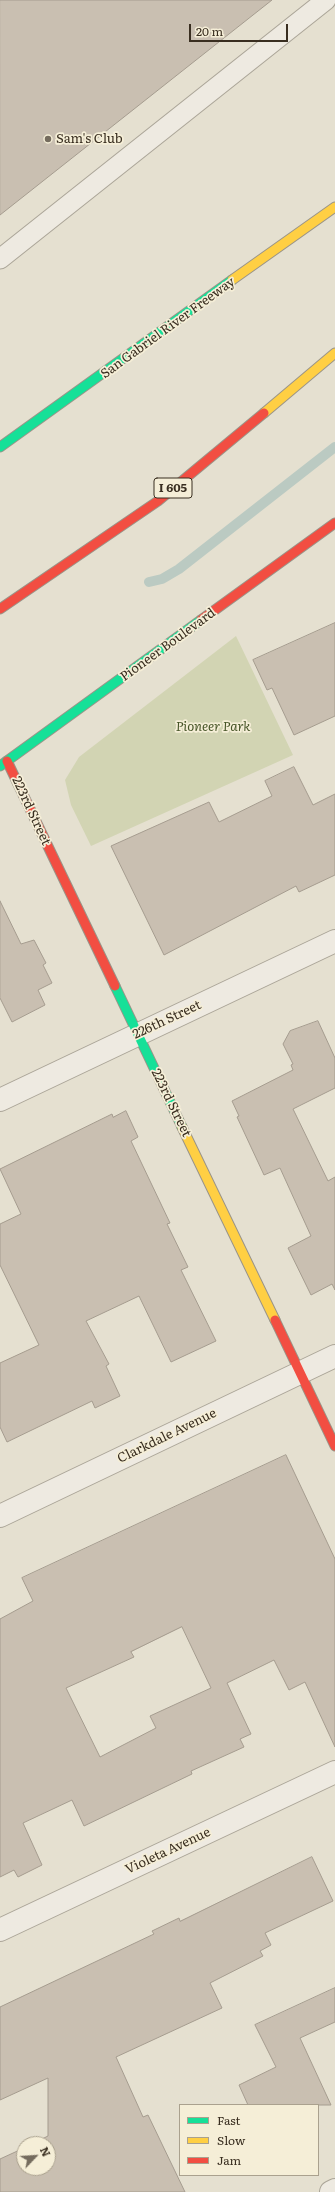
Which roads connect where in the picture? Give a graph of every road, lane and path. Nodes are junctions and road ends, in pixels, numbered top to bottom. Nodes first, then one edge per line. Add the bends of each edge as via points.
1 (326, 0) edge
2 (335, 207) edge
3 (0, 259) edge
4 (335, 352) edge
5 (0, 447) edge
6 (335, 524) edge
7 (0, 609) edge
8 (4, 763) edge
9 (335, 941) edge
10 (138, 1034) junction
11 (0, 1100) edge
12 (335, 1356) edge
13 (300, 1373) junction
14 (335, 1446) edge
15 (0, 1516) edge
16 (335, 1772) edge
17 (0, 1930) edge
18 (335, 2190) edge
19 (331, 2192) edge

1 - 3 lane
2 - 5 main road, San Gabriel River Freeway
4 - 7 main road, I 605 via 158,502
6 - 8 main road, Pioneer Boulevard
8 - 10 main road, 223rd Street
9 - 10 street, 226th Street
10 - 11 street, 226th Street
10 - 13 main road, 223rd Street
12 - 13 street, Clarkdale Avenue
13 - 14 main road, 223rd Street
13 - 15 street, Clarkdale Avenue
16 - 17 street, Violeta Avenue
18 - 19 street

